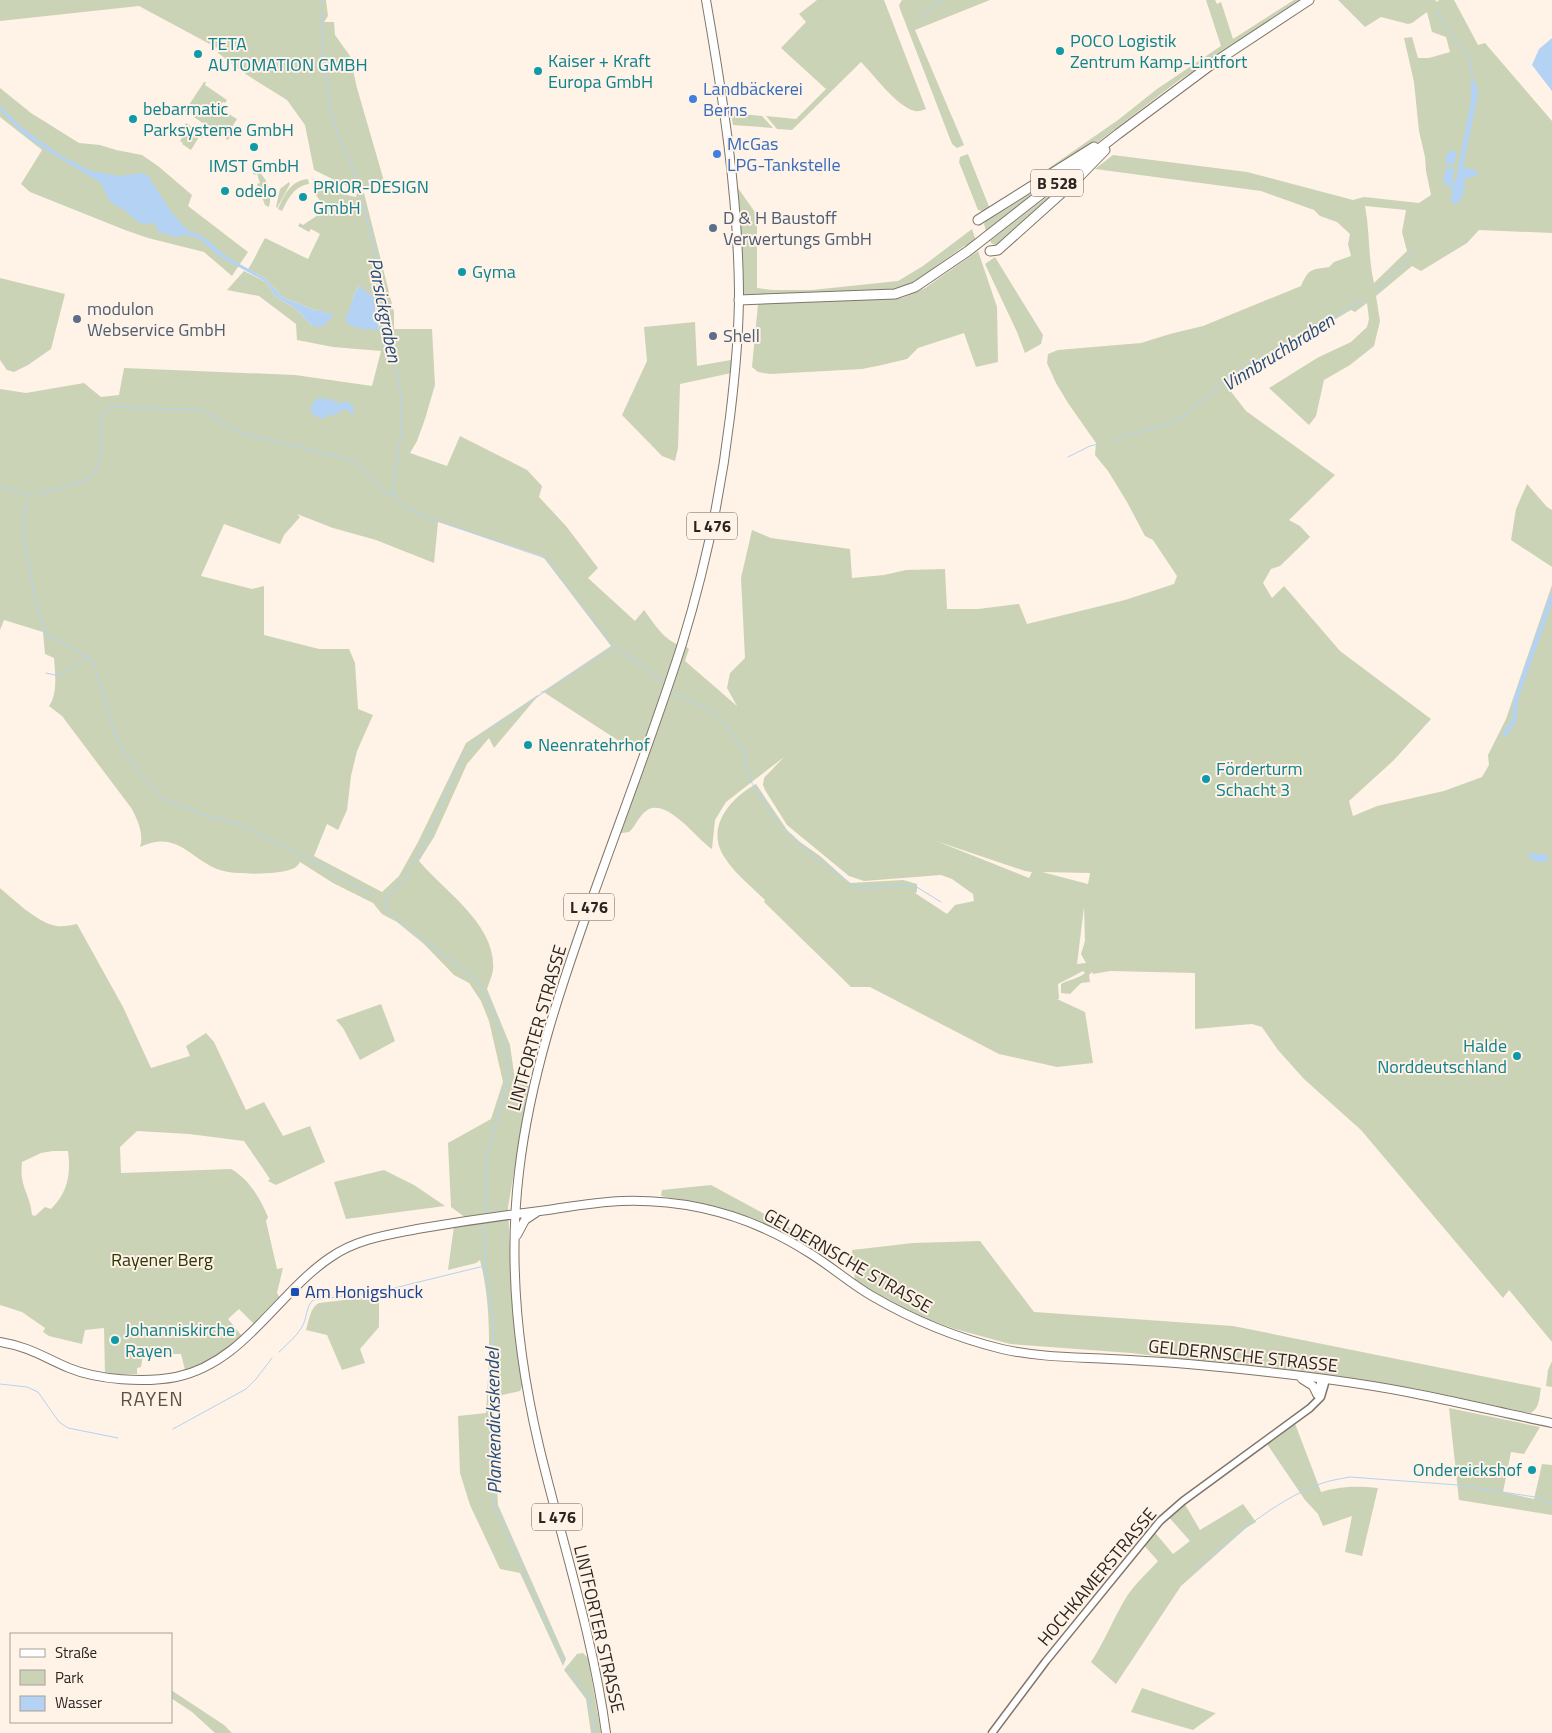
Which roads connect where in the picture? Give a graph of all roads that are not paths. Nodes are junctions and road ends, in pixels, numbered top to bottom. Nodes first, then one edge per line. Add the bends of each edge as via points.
1 (706, 0) edge
2 (1309, 0) edge
3 (1118, 134) junction
4 (978, 220) dead end
5 (990, 251) dead end
6 (739, 300) junction
7 (540, 1211) junction
8 (516, 1213) junction
9 (516, 1237) junction
10 (0, 1342) edge
11 (1296, 1375) junction
12 (1324, 1379) junction
13 (1317, 1394) junction
14 (1314, 1404) junction
15 (1552, 1423) edge
16 (606, 1733) edge
17 (992, 1733) edge

1 - 6 main road, L 476 via 726,117 737,235
2 - 3 highway, B 528 via 1212,64
3 - 4 highway
3 - 5 highway via 1097,159 1020,231 998,250
3 - 6 highway, B 528 via 995,231 905,292
6 - 8 main road, LINTFORTER STRASSE / L 476 via 736,365 722,478 695,600 552,1016 528,1113
7 - 8 main road, GELDERNSCHE STRASSE
7 - 9 main road via 525,1220
7 - 11 main road, GELDERNSCHE STRASSE via 622,1201 697,1206 736,1216 778,1235 870,1295 914,1318 976,1342 1051,1356 1201,1365
8 - 9 main road, LINTFORTER STRASSE / L 476
8 - 10 main road, GELDERNSCHE STRASSE via 386,1235 346,1248 301,1280 239,1344 221,1358 177,1376 119,1378 86,1373 30,1349
9 - 16 main road, LINTFORTER STRASSE / L 476 via 519,1332 527,1388 590,1647
11 - 12 main road, GELDERNSCHE STRASSE
11 - 13 main road via 1309,1382
12 - 13 street
12 - 14 street, HOCHKAMERSTRASSE via 1321,1397
12 - 15 main road, GELDERNSCHE STRASSE via 1419,1394
13 - 14 street
14 - 17 street, HOCHKAMERSTRASSE via 1160,1521

